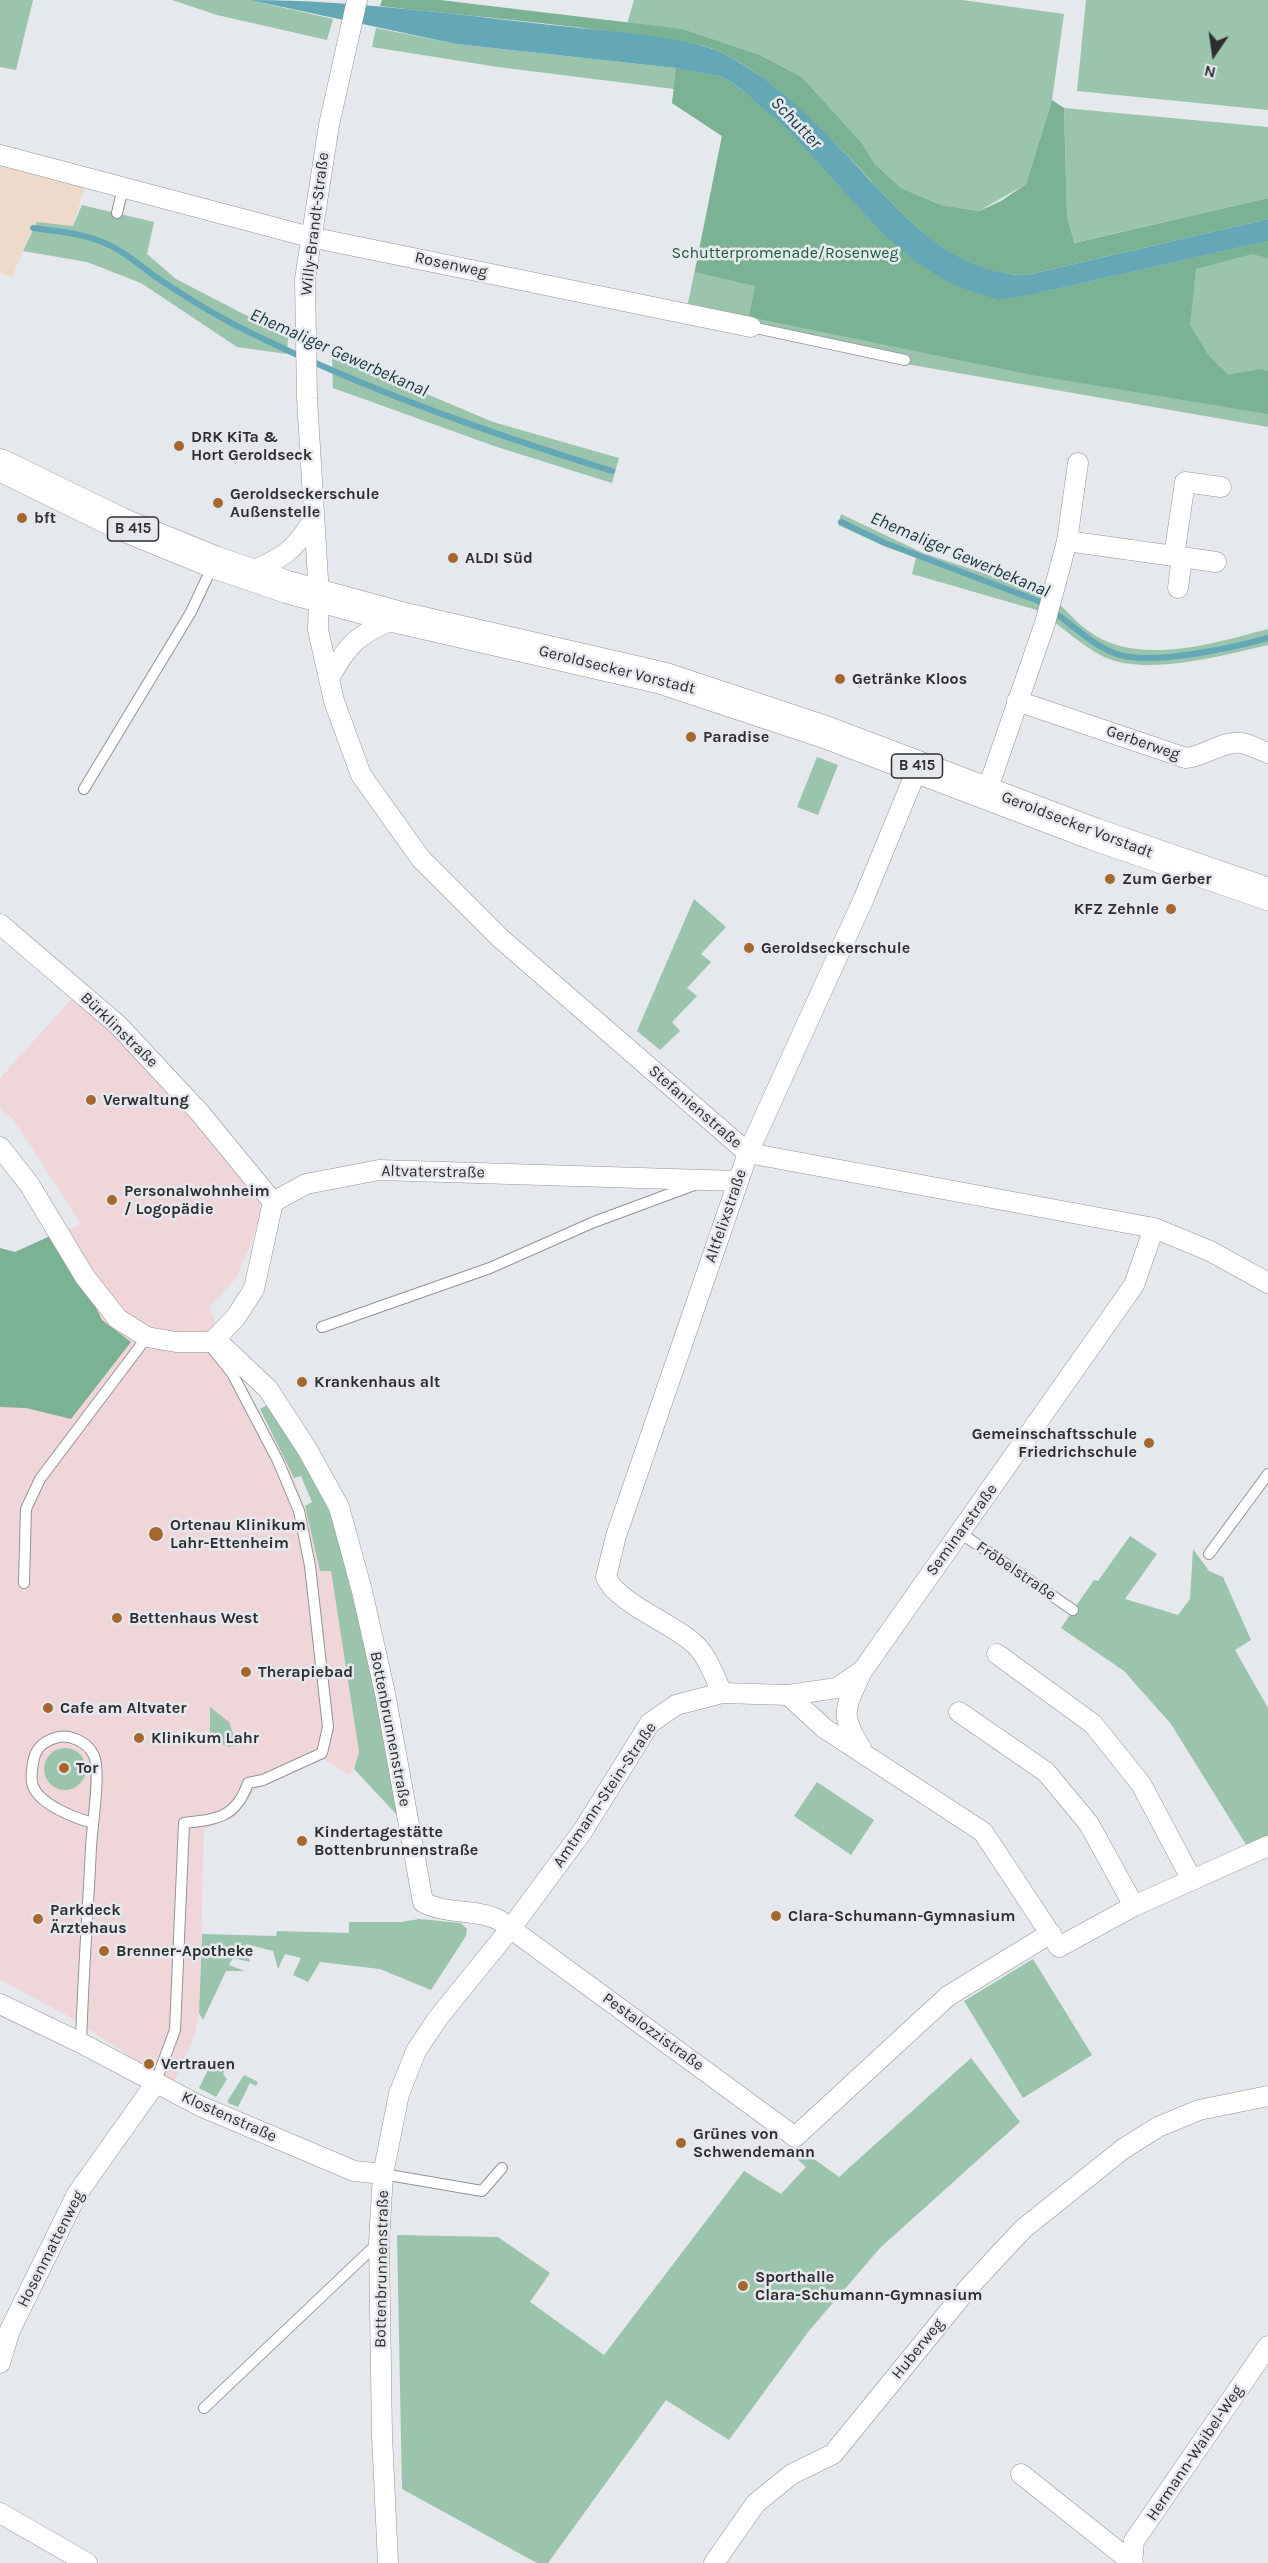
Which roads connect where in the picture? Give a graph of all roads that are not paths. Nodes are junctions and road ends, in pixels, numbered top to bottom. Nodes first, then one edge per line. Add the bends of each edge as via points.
1 (357, 0) edge
2 (0, 155) edge
3 (123, 188) junction
4 (117, 213) dead end
5 (310, 237) junction
6 (751, 327) joint
7 (905, 360) dead end
8 (1078, 463) dead end
9 (0, 465) edge
10 (1221, 488) dead end
11 (313, 520) junction
12 (1067, 541) junction
13 (1178, 557) junction
14 (214, 562) junction
15 (1216, 562) dead end
16 (247, 573) junction
17 (1178, 588) dead end
18 (319, 596) junction
19 (397, 617) junction
20 (329, 679) junction
21 (1017, 701) junction
22 (1268, 753) edge
23 (918, 767) junction
24 (84, 789) dead end
25 (987, 791) junction
26 (1268, 894) edge
27 (0, 924) edge
28 (0, 1147) edge
29 (748, 1153) junction
30 (711, 1179) junction
31 (738, 1181) junction
32 (273, 1202) junction
33 (1154, 1228) junction
34 (1267, 1279) edge
35 (322, 1328) dead end
36 (147, 1337) junction
37 (211, 1340) junction
38 (1268, 1474) edge
39 (959, 1532) junction
40 (1209, 1554) dead end
41 (24, 1583) dead end
42 (1073, 1610) dead end
43 (997, 1654) dead end
44 (863, 1670) junction
45 (722, 1693) junction
46 (788, 1695) junction
47 (959, 1712) dead end
48 (864, 1753) junction
49 (93, 1823) junction
50 (1268, 1846) edge
51 (1192, 1880) junction
52 (1134, 1906) junction
53 (511, 1928) junction
54 (1051, 1933) junction
55 (0, 2004) edge
56 (81, 2043) junction
57 (155, 2084) junction
58 (1268, 2096) edge
59 (502, 2168) dead end
60 (383, 2174) junction
61 (379, 2242) junction
62 (1268, 2346) edge
63 (0, 2363) edge
64 (204, 2408) dead end
65 (1021, 2474) dead end
66 (0, 2513) edge
67 (87, 2563) edge
68 (388, 2563) edge
69 (714, 2563) edge
70 (1132, 2563) edge

1 - 5 street, Willy-Brandt-Straße
2 - 3 street, Rosenweg
3 - 4 lane
3 - 5 street, Rosenweg
5 - 6 street, Rosenweg
5 - 11 street, Willy-Brandt-Straße via 305,339
6 - 7 lane, Rosenweg
8 - 12 street
9 - 14 main road, Geroldsecker Vorstadt / B 415 via 121,524
10 - 13 street via 1185,482
11 - 16 street via 299,544 274,562
11 - 18 street, Willy-Brandt-Straße
12 - 13 street
12 - 21 street via 1046,623
13 - 15 street
13 - 17 street
14 - 16 main road, Geroldsecker Vorstadt / B 415
14 - 24 lane via 191,612
16 - 18 main road, Geroldsecker Vorstadt / B 415
18 - 19 main road, Geroldsecker Vorstadt / B 415
18 - 20 street, Stefanienstraße via 318,630
19 - 20 street via 359,636 341,656
19 - 23 main road, Geroldsecker Vorstadt / B 415 via 662,678
20 - 29 street, Stefanienstraße via 361,775 421,859 500,938
21 - 22 street, Gerberweg via 1186,758 1201,757 1228,742
21 - 25 street
23 - 25 main road, Geroldsecker Vorstadt / B 415
23 - 29 street, Altfelixstraße via 864,898
25 - 26 main road, Geroldsecker Vorstadt / B 415 via 1094,834
27 - 32 street, Bürklinstraße via 118,1025 200,1113
28 - 36 street via 29,1184 85,1277 118,1319
29 - 31 street, Altfelixstraße
29 - 33 street, Stefanienstraße
30 - 31 street, Altvaterstraße
30 - 32 street, Altvaterstraße via 379,1170 306,1184
30 - 35 lane via 594,1222 490,1268
31 - 45 street, Altfelixstraße via 616,1536 606,1577 615,1590 693,1642 707,1660
32 - 37 street via 254,1289 237,1317
33 - 34 street, Stefanienstraße
33 - 39 street, Seminarstraße via 1134,1285
36 - 37 street via 176,1342
36 - 41 lane via 40,1479 26,1509
37 - 53 street, Bottenbrunnenstraße via 268,1389 307,1449 342,1517 385,1693 420,1895 430,1906 480,1912
37 - 57 lane via 278,1461 299,1511 310,1566 328,1727 322,1753 248,1783 244,1796 225,1816 184,1823 175,2030
38 - 40 lane
39 - 42 lane, Fröbelstraße
39 - 44 street, Seminarstraße
43 - 51 street via 1093,1724 1141,1784
44 - 46 street, Seminarstraße via 837,1688
44 - 48 street via 845,1713 849,1729
45 - 46 street, Amtmann-Stein-Straße
45 - 53 street, Amtmann-Stein-Straße via 676,1705 650,1723 582,1832
46 - 48 street via 824,1728
47 - 52 street via 1046,1772 1089,1824
48 - 54 street via 983,1832
49 - 49 lane via 94,1756 74,1738 50,1740 35,1754 33,1788 77,1819
49 - 56 lane
50 - 51 street
51 - 52 street
52 - 54 street via 1059,1947
53 - 54 street, Pestalozzistraße via 795,2137 948,1996
53 - 60 street, Bottenbrunnenstraße via 449,2003 416,2051 399,2094
55 - 56 street, Klostenstraße
56 - 57 street, Klostenstraße
57 - 60 street, Klostenstraße via 354,2171
57 - 63 street, Hosenmattenweg via 76,2194 10,2330
58 - 69 street, Huberweg via 1199,2110 1158,2127 1123,2149 1023,2229 969,2287 833,2454 792,2474 756,2503
59 - 60 lane via 482,2191
60 - 61 street, Bottenbrunnenstraße
61 - 64 lane
61 - 68 street, Bottenbrunnenstraße
62 - 70 street, Hermann-Waibel-Weg via 1134,2541
65 - 70 street
66 - 67 street

